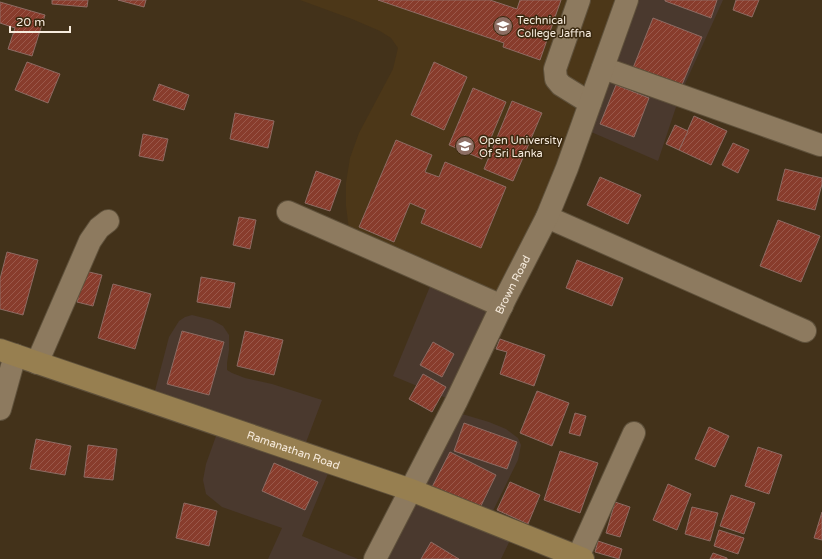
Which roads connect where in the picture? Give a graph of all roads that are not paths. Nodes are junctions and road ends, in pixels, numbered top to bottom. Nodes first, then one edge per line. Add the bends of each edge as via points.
1 (579, 0) edge
2 (627, 0) edge
3 (603, 68) junction
4 (590, 103) junction
5 (820, 145) dead end
6 (288, 212) dead end
7 (547, 217) junction
8 (108, 221) dead end
9 (502, 306) junction
10 (805, 331) dead end
11 (8, 353) edge
12 (37, 363) junction
13 (0, 409) edge
14 (634, 433) dead end
15 (411, 490) junction
16 (580, 558) edge
17 (375, 559) edge

1 - 4 street via 554,69 556,79 561,85
2 - 3 street, Brown Road
3 - 4 street, Brown Road
3 - 5 street
4 - 7 street, Brown Road
6 - 9 street
7 - 9 street, Brown Road
7 - 10 street
8 - 12 street via 99,228 90,241
9 - 15 street, Brown Road
11 - 12 main road, Ramanathan Road
11 - 13 street
12 - 15 main road, Ramanathan Road
14 - 16 street
15 - 16 main road, Ramanathan Road
15 - 17 street, Brown Road

